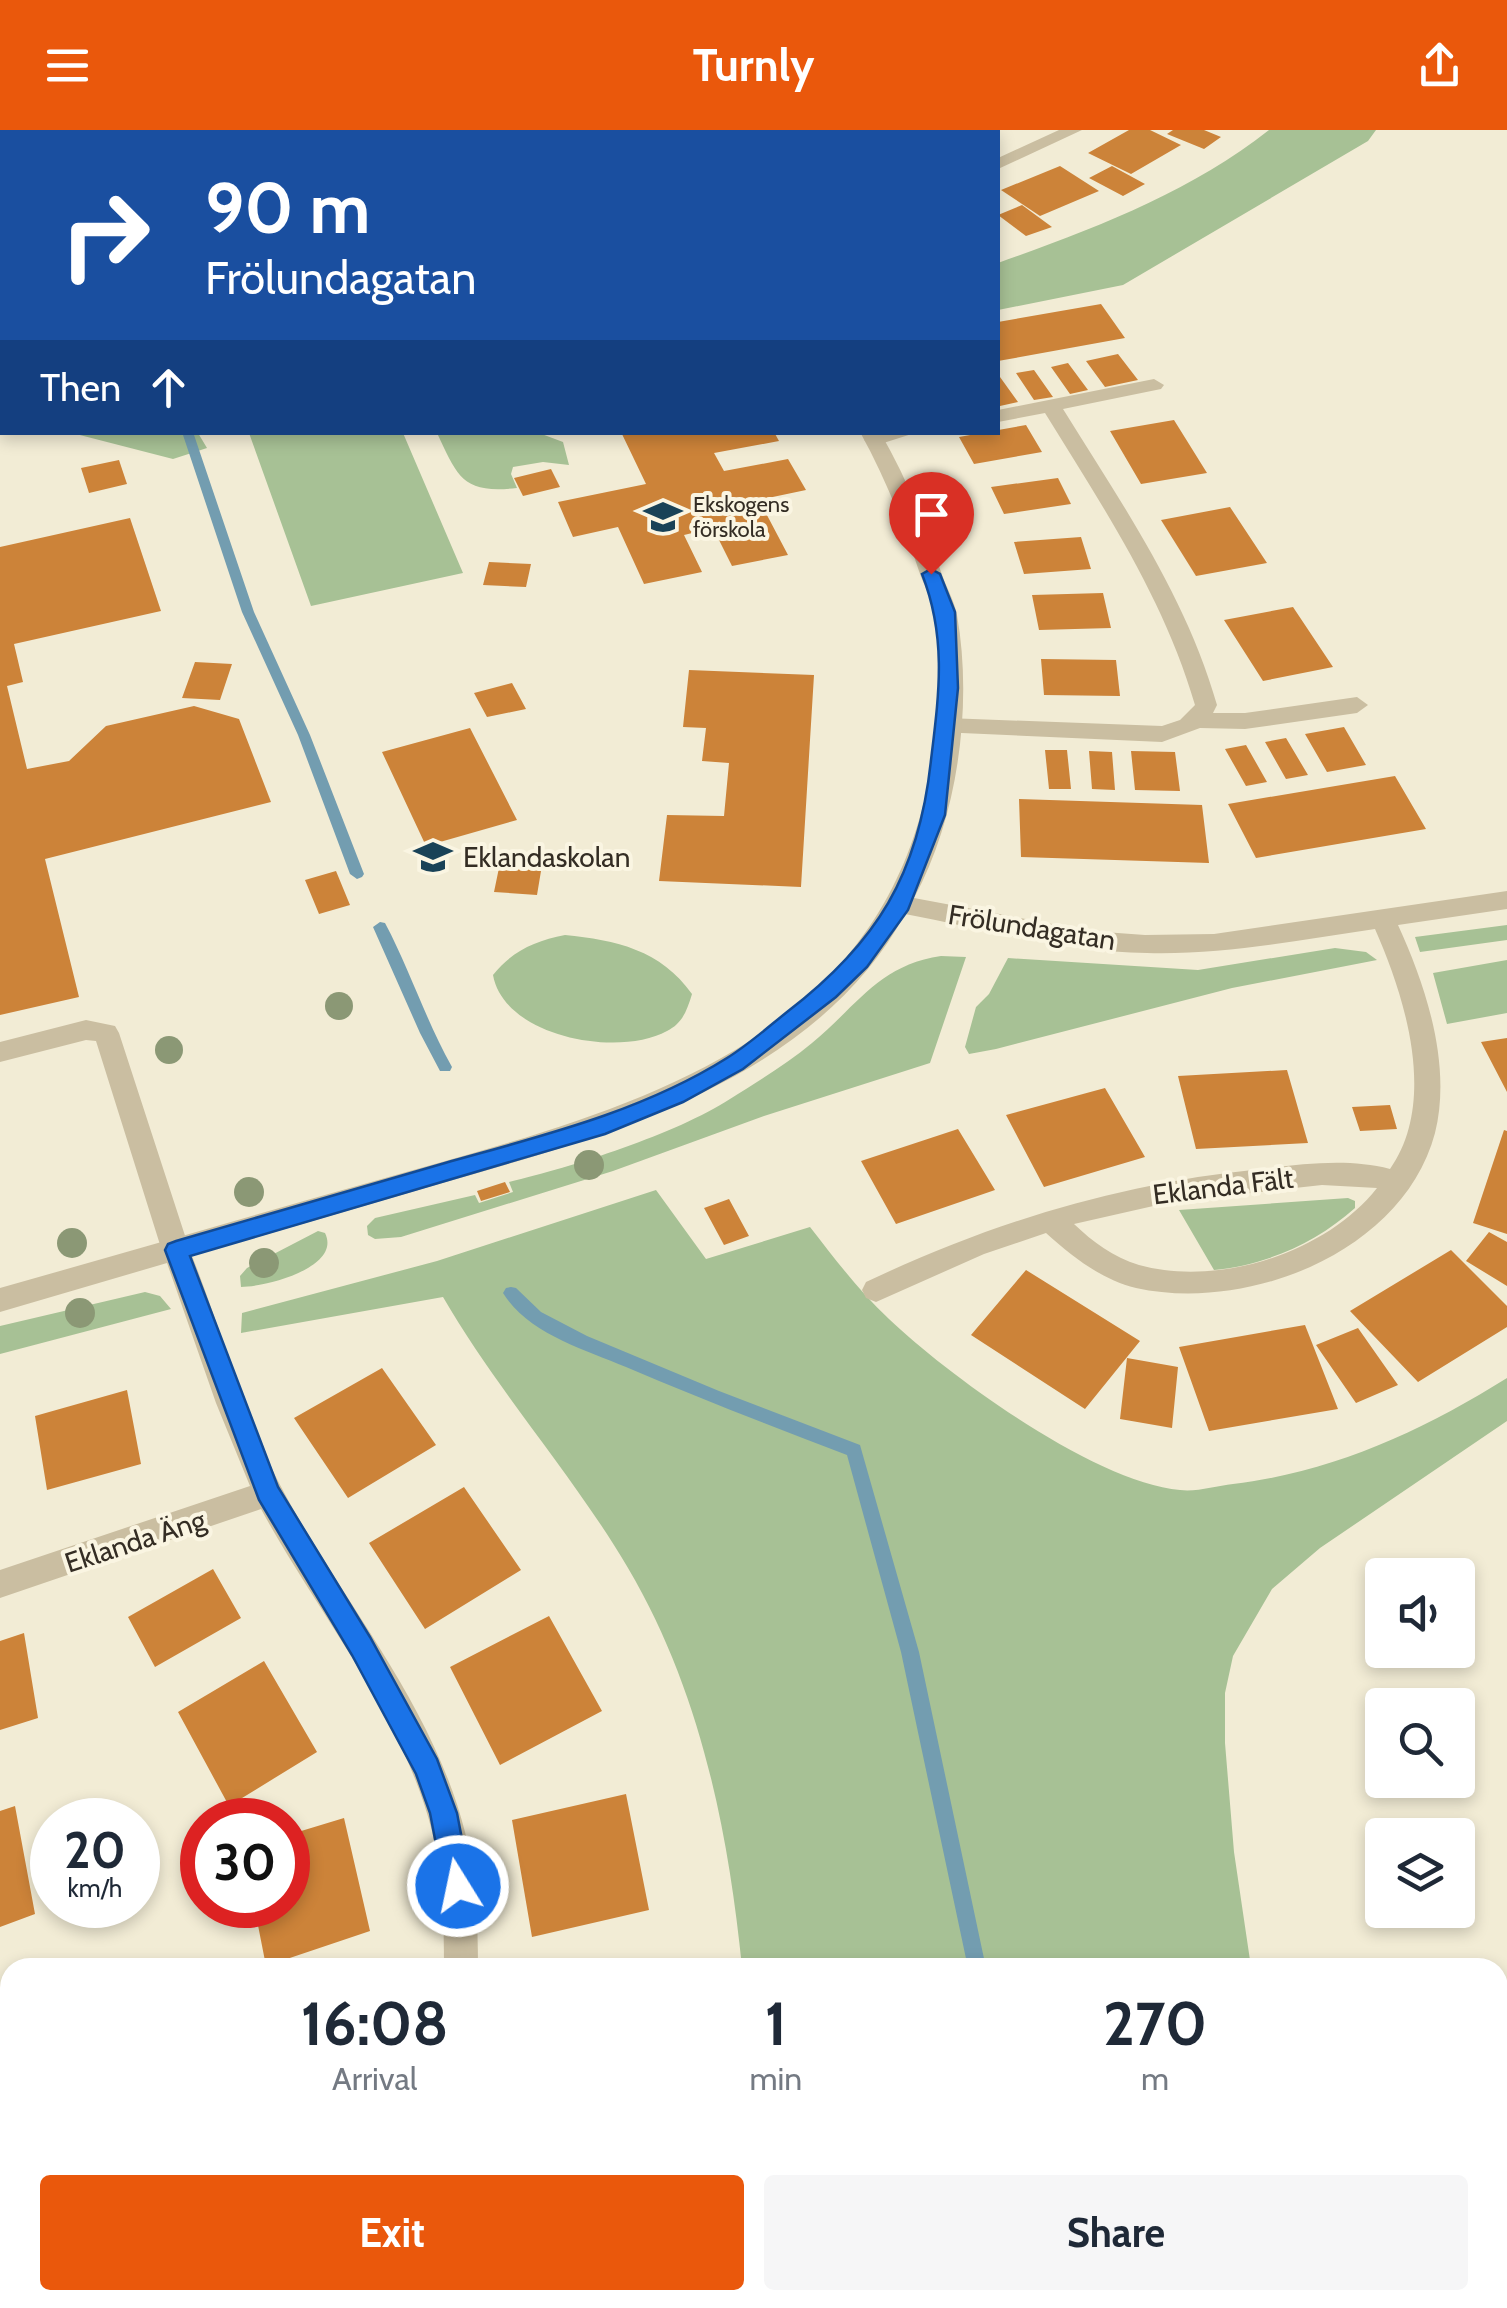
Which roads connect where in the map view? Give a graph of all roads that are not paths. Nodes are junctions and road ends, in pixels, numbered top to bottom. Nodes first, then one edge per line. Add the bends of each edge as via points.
1 (1072, 130) edge
2 (1000, 163) edge
3 (1154, 385) dead end
4 (1051, 406) junction
5 (1000, 416) edge
6 (872, 436) edge
7 (1357, 705) dead end
8 (1197, 720) junction
9 (947, 726) junction
10 (1507, 900) edge
11 (900, 904) junction
12 (1382, 917) junction
13 (0, 1052) edge
14 (1398, 1182) junction
15 (1050, 1220) junction
16 (176, 1250) junction
17 (876, 1290) dead end
18 (0, 1300) edge
19 (268, 1492) junction
20 (0, 1584) edge
21 (460, 1958) edge

1 - 2 street
3 - 4 street
4 - 5 street
4 - 8 street via 1198,670 1206,705
6 - 9 street via 907,501 946,612
7 - 8 street via 1245,722
8 - 9 street via 1162,734
9 - 11 street via 935,815
10 - 12 street, Frölundagatan
11 - 12 street, Frölundagatan via 1090,940 1146,944 1214,943
11 - 16 street via 860,962 788,1026 676,1096 598,1128
12 - 14 street via 1404,962 1422,1027 1419,1133
13 - 16 street via 86,1030 106,1033
14 - 15 street, Eklanda Fält via 1344,1175 1204,1184
14 - 15 street via 1346,1237 1276,1270 1230,1278 1158,1280 1115,1271 1068,1244
15 - 17 street, Eklanda Fält via 984,1240
16 - 18 street
16 - 19 street
19 - 20 street, Eklanda Äng
19 - 21 street via 428,1768 455,1862

